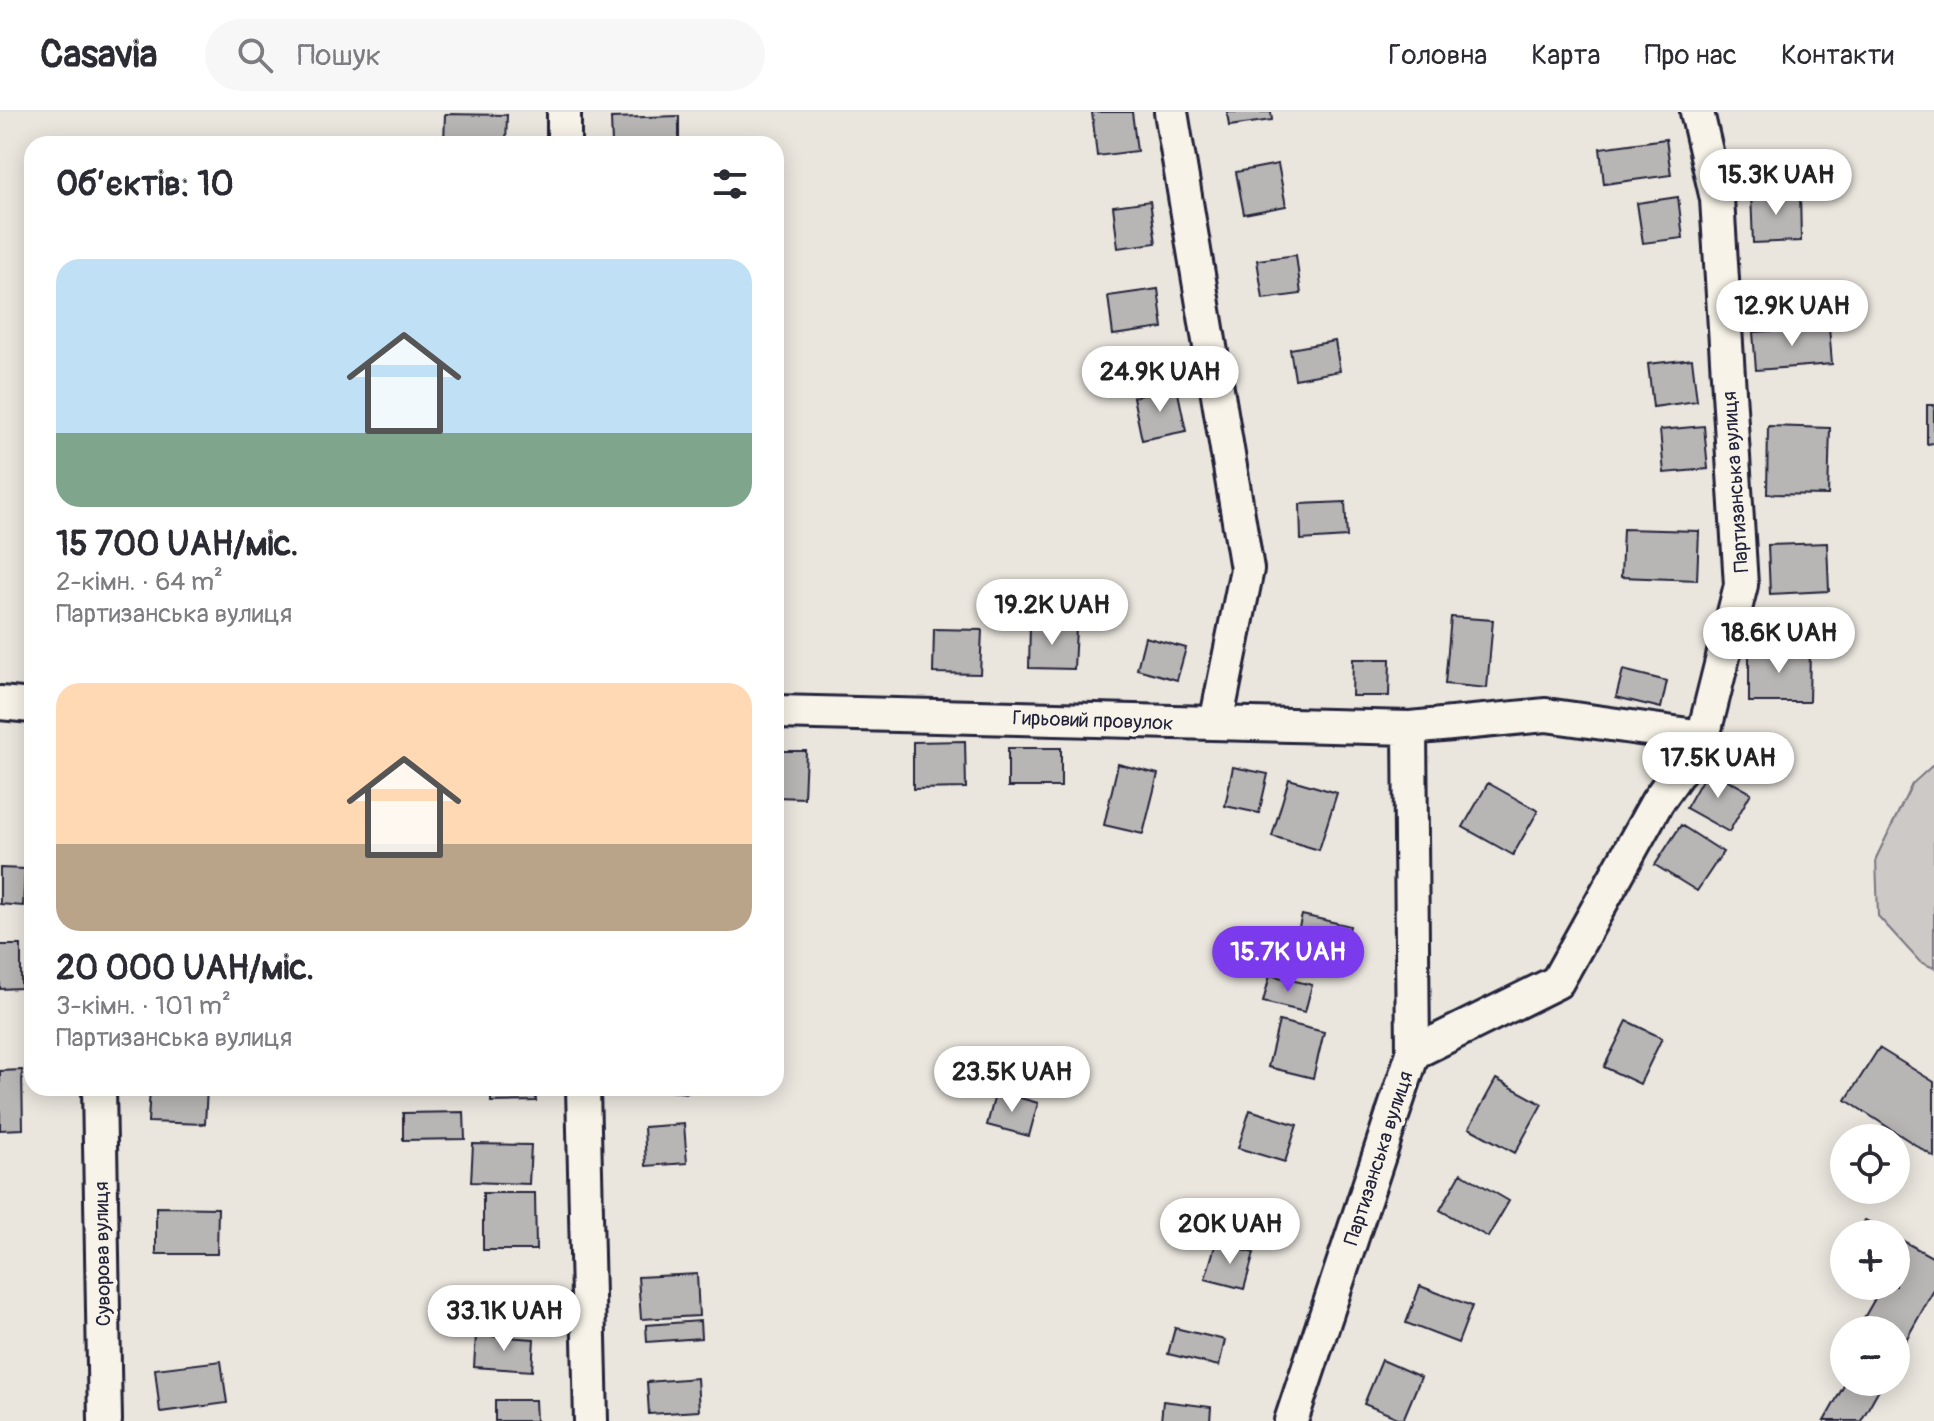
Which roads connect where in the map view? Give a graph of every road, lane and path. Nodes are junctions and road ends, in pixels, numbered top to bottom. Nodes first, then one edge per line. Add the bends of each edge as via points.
1 (564, 112) edge
2 (1171, 112) edge
3 (1697, 112) edge
4 (564, 136) edge
5 (0, 703) edge
6 (24, 705) edge
7 (784, 712) edge
8 (1216, 723) junction
9 (1410, 728) junction
10 (1703, 737) junction
11 (1413, 1053) junction
12 (99, 1096) edge
13 (583, 1096) edge
14 (105, 1421) edge
15 (591, 1421) edge
16 (1291, 1421) edge

1 - 4 street
2 - 8 street via 1247,569
3 - 10 street, Партизанська вулиця via 1717,199 1741,585
5 - 6 street
7 - 8 street, Гирьовий провулок
8 - 9 street, Гирьовий провулок
9 - 10 street, Гирьовий провулок via 1546,715
9 - 11 street
10 - 11 street, Партизанська вулиця via 1657,802 1557,982
11 - 16 street, Партизанська вулиця
12 - 14 street, Суворова вулиця
13 - 15 street

